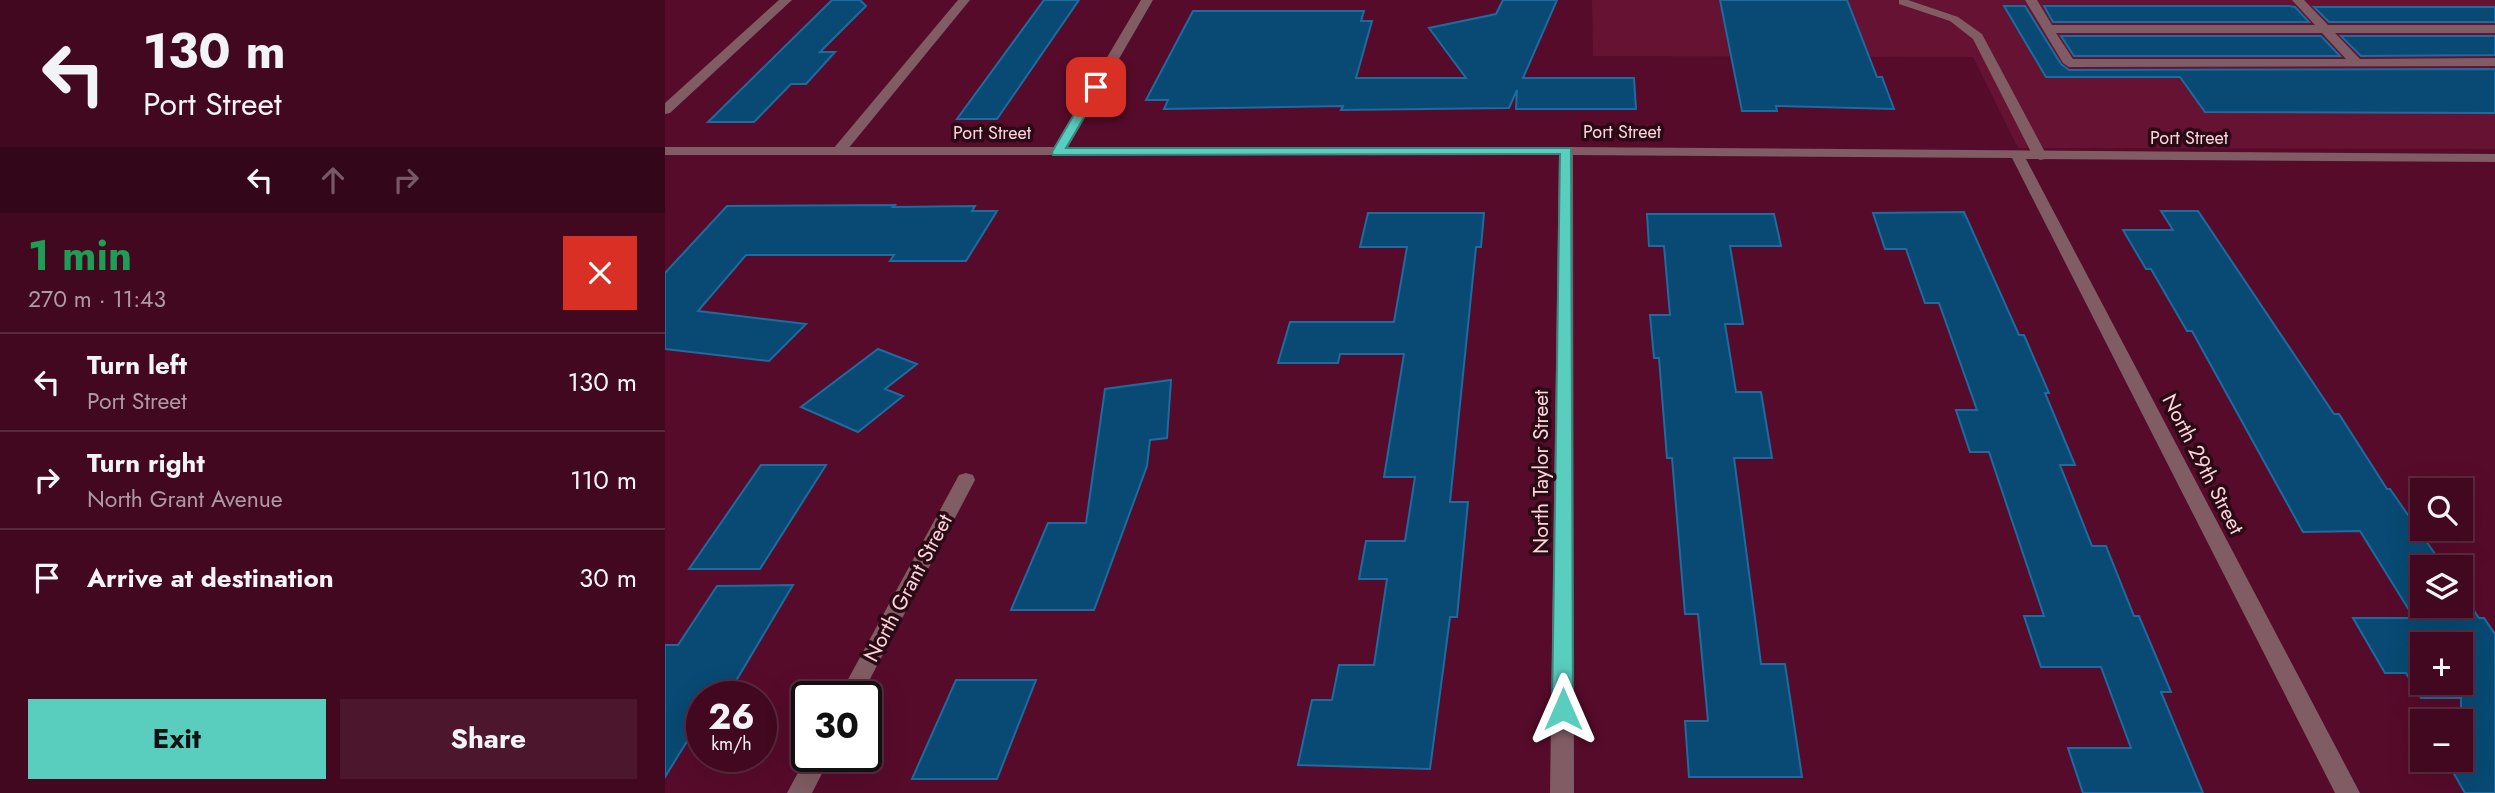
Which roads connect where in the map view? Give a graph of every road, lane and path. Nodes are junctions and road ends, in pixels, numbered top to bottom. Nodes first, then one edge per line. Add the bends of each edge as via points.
1 (786, 0) edge
2 (964, 0) edge
3 (1147, 0) edge
4 (2031, 0) edge
5 (2298, 0) edge
6 (1903, 2) dead end
7 (2049, 29) junction
8 (2325, 29) junction
9 (2495, 29) edge
10 (2356, 62) junction
11 (2495, 62) edge
12 (665, 110) edge
13 (665, 151) edge
14 (1566, 151) junction
15 (838, 152) junction
16 (1058, 152) junction
17 (2017, 155) junction
18 (2040, 156) junction
19 (2495, 159) edge
20 (966, 480) dead end
21 (859, 681) edge
22 (810, 772) edge
23 (799, 793) edge
24 (1562, 793) edge
25 (2348, 793) edge

1 - 12 street
2 - 15 street
3 - 16 street
4 - 7 street
5 - 8 street
6 - 18 street via 1954,19 1978,37
7 - 8 street
7 - 10 street via 2069,63
8 - 9 street
8 - 10 street
10 - 11 street
13 - 15 street, Port Street
14 - 16 street, Port Street
14 - 17 street, Port Street
14 - 24 street, North Taylor Street
15 - 16 street, Port Street
17 - 18 street, Port Street
17 - 25 street, North 29th Street
18 - 19 street, Port Street
20 - 21 street, North Grant Street
22 - 23 street

